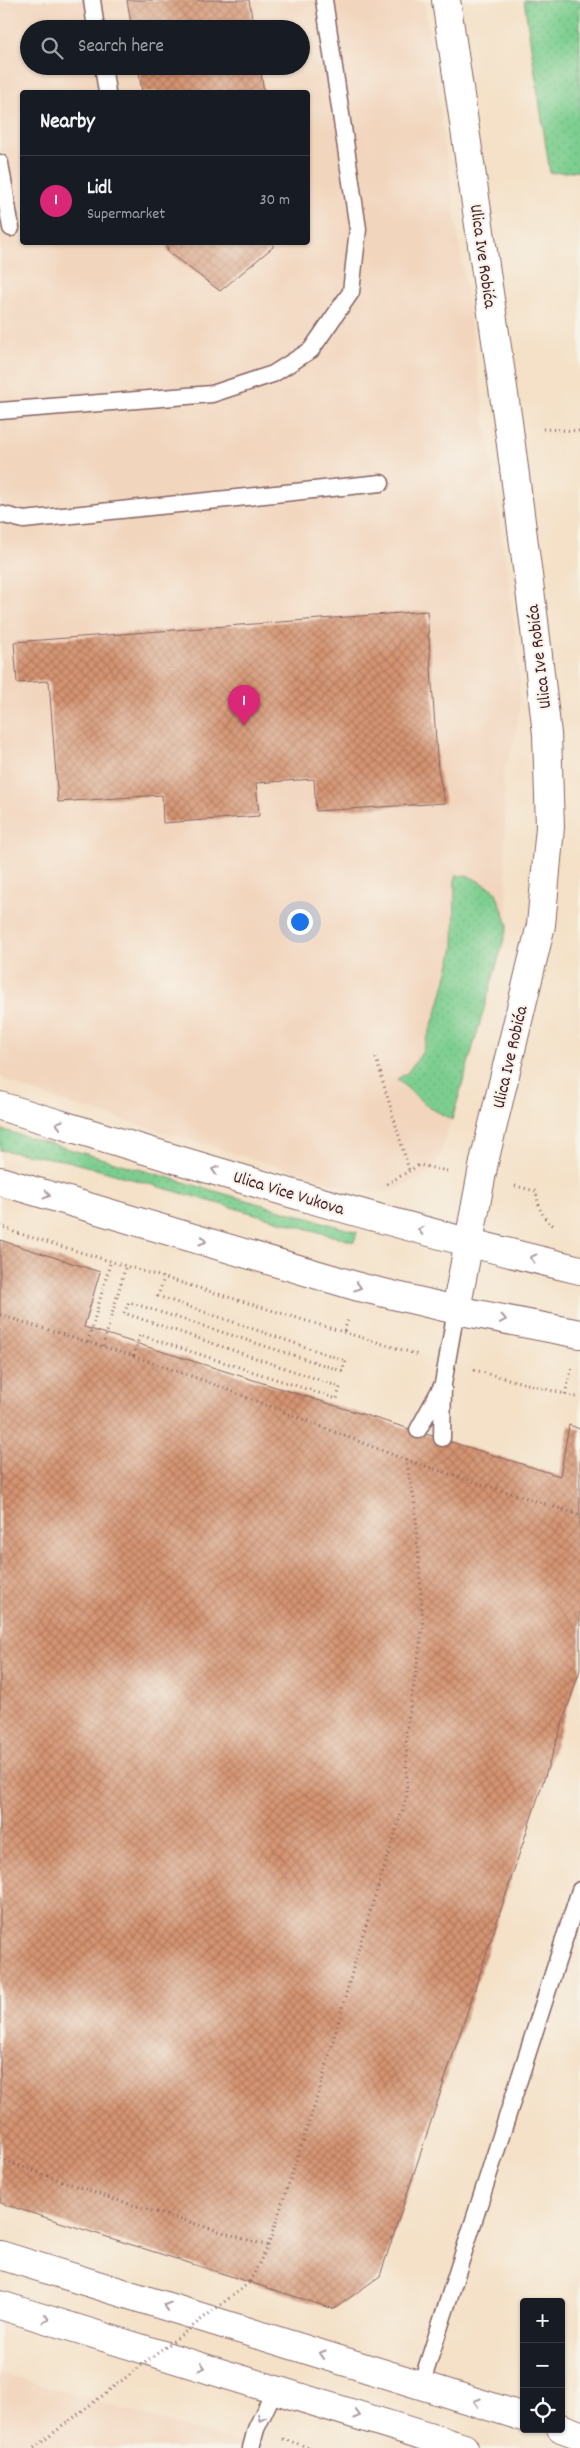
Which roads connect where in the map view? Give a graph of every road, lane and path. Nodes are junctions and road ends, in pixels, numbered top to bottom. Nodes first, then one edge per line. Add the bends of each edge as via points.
1 (92, 0) edge
2 (324, 0) edge
3 (446, 0) edge
4 (95, 20) edge
5 (104, 75) edge
6 (107, 90) edge
7 (0, 163) edge
8 (11, 228) edge
9 (0, 411) edge
10 (541, 429) dead end
11 (580, 430) edge
12 (381, 483) dead end
13 (0, 514) edge
14 (376, 1058) dead end
15 (0, 1106) edge
16 (409, 1170) dead end
17 (0, 1181) edge
18 (521, 1188) dead end
19 (0, 1225) edge
20 (560, 1229) dead end
21 (468, 1243) junction
22 (110, 1260) junction
23 (126, 1265) junction
24 (580, 1270) edge
25 (164, 1278) junction
26 (456, 1310) junction
27 (0, 1315) edge
28 (88, 1342) junction
29 (103, 1346) junction
30 (577, 1346) edge
31 (415, 1354) dead end
32 (133, 1356) junction
33 (492, 1375) dead end
34 (443, 1384) junction
35 (565, 1394) junction
36 (580, 1398) edge
37 (418, 1430) dead end
38 (442, 1438) dead end
39 (406, 1460) junction
40 (580, 1515) edge
41 (580, 1890) edge
42 (0, 2159) edge
43 (268, 2246) junction
44 (0, 2255) edge
45 (0, 2305) edge
46 (421, 2385) junction
47 (275, 2389) junction
48 (520, 2416) edge
49 (565, 2429) edge
50 (580, 2435) edge
51 (450, 2446) edge
52 (34, 2448) edge
53 (251, 2448) edge

1 - 4 lane
2 - 9 lane via 358,229 351,292 311,350 273,374 212,394
3 - 21 street, Ulica Ive Robića via 534,622 547,734 550,827 541,925 484,1162
5 - 6 lane
7 - 8 lane
10 - 11 path
12 - 13 lane via 24,520
14 - 16 path
21 -> 15 street, Ulica Vice Vukova
17 -> 26 street via 359,1288
18 - 20 path via 536,1191 543,1218
19 - 22 path
24 -> 21 street, Ulica Vice Vukova
21 - 26 street, Ulica Ive Robića
22 - 23 path
22 - 28 path
23 - 25 path
23 - 29 path
25 - 31 path
25 - 32 path via 158,1296 346,1361 342,1371 128,1302 124,1313 340,1387 337,1399 140,1335
26 -> 30 street
26 - 34 lane
27 - 28 path
28 - 29 path
29 - 32 path
30 - 35 path
32 - 39 path
33 - 35 path
34 - 37 lane
34 - 38 lane
35 - 36 path
39 - 40 path
39 - 43 path via 415,1504 423,1626 406,1734 407,1796 359,1947 320,2089
41 - 46 lane
42 - 43 path via 110,2198
43 - 52 path, bridge via 249,2283
46 -> 44 street
45 -> 47 street
48 -> 46 street
47 -> 51 street
47 -> 53 lane via 256,2429
49 - 50 street

